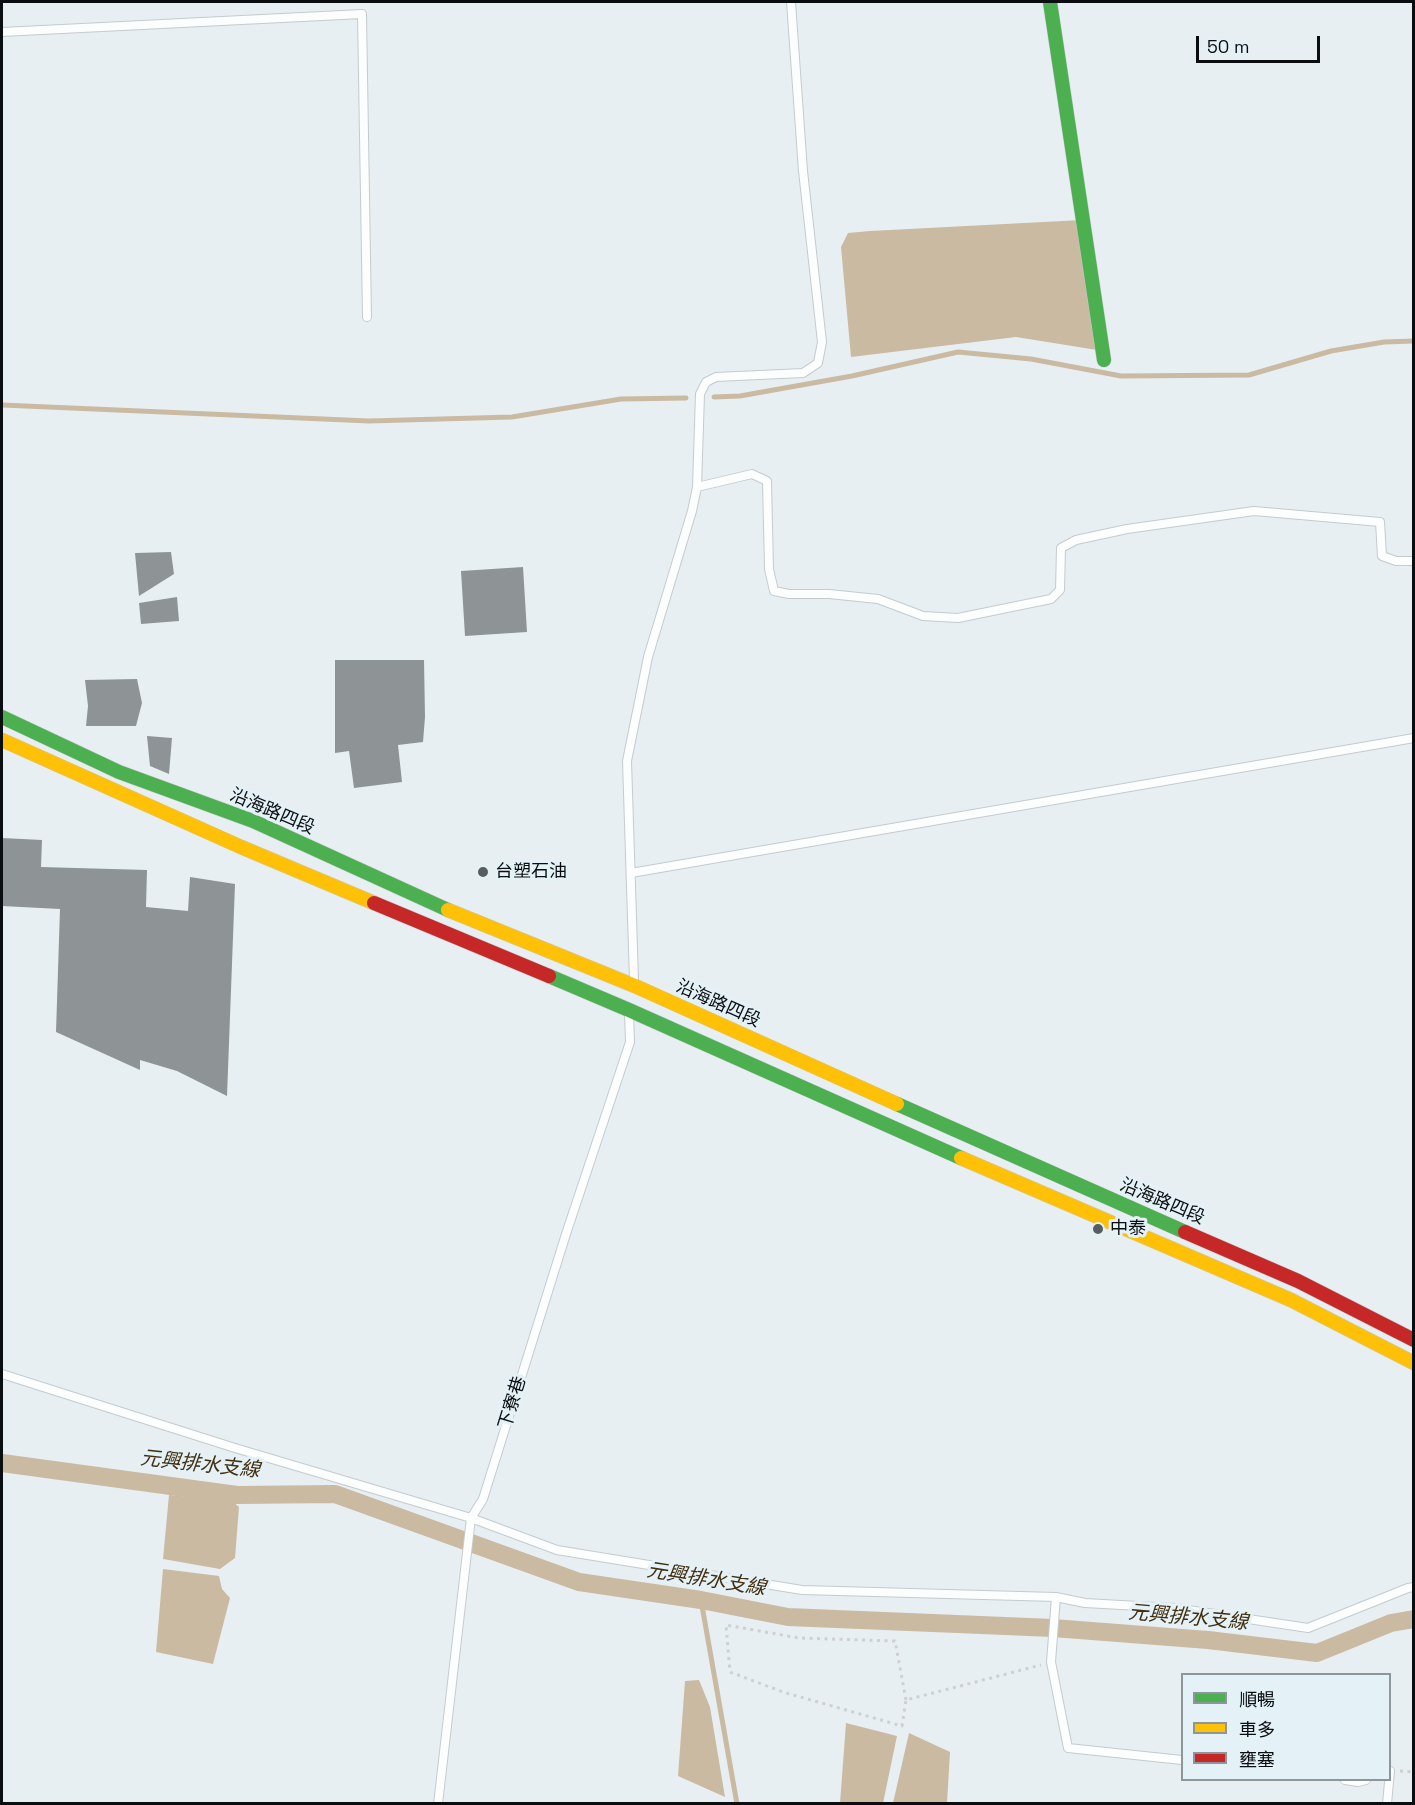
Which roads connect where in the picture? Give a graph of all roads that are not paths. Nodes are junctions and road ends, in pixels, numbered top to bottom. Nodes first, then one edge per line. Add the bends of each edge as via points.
1 (791, 2) edge
2 (1050, 2) edge
3 (2, 32) edge
4 (367, 317) dead end
5 (1104, 360) dead end
6 (697, 487) junction
7 (1413, 561) edge
8 (2, 717) edge
9 (1413, 738) edge
10 (2, 740) edge
11 (631, 873) junction
12 (632, 998) junction
13 (1109, 1199) junction
14 (1104, 1218) junction
15 (1413, 1340) edge
16 (1413, 1363) edge
17 (2, 1374) edge
18 (471, 1518) junction
19 (1413, 1587) edge
20 (1056, 1597) junction
21 (1181, 1760) edge
22 (1388, 1781) edge
23 (438, 1803) edge
24 (1387, 1803) edge

1 - 6 lane, 下寮巷 via 803,171 822,342 818,363 803,373 716,377 706,382 700,394
2 - 5 main road
3 - 4 lane via 362,14
6 - 7 lane via 752,474 766,481 769,570 774,591 878,599 923,616 958,618 1051,599 1060,590 1061,548 1076,540 1254,511 1380,522 1382,556
6 - 11 lane, 下寮巷 via 648,657 627,761
8 - 12 main road, 沿海路四段 via 118,772 253,821
9 - 11 lane
10 - 12 main road, 沿海路四段 via 241,847
11 - 12 lane, 下寮巷
12 - 13 main road, 沿海路四段
12 - 14 main road, 沿海路四段 via 930,1145
12 - 18 lane, 下寮巷 via 630,1042 483,1499
13 - 14 main road
13 - 15 main road, 沿海路四段 via 1298,1281
14 - 16 main road, 沿海路四段 via 1291,1300
17 - 18 lane
18 - 20 lane via 557,1550 802,1590
18 - 23 lane, 下寮巷
19 - 20 lane via 1308,1628 1175,1608 1085,1603
20 - 21 lane via 1051,1662 1068,1748
22 - 24 lane

